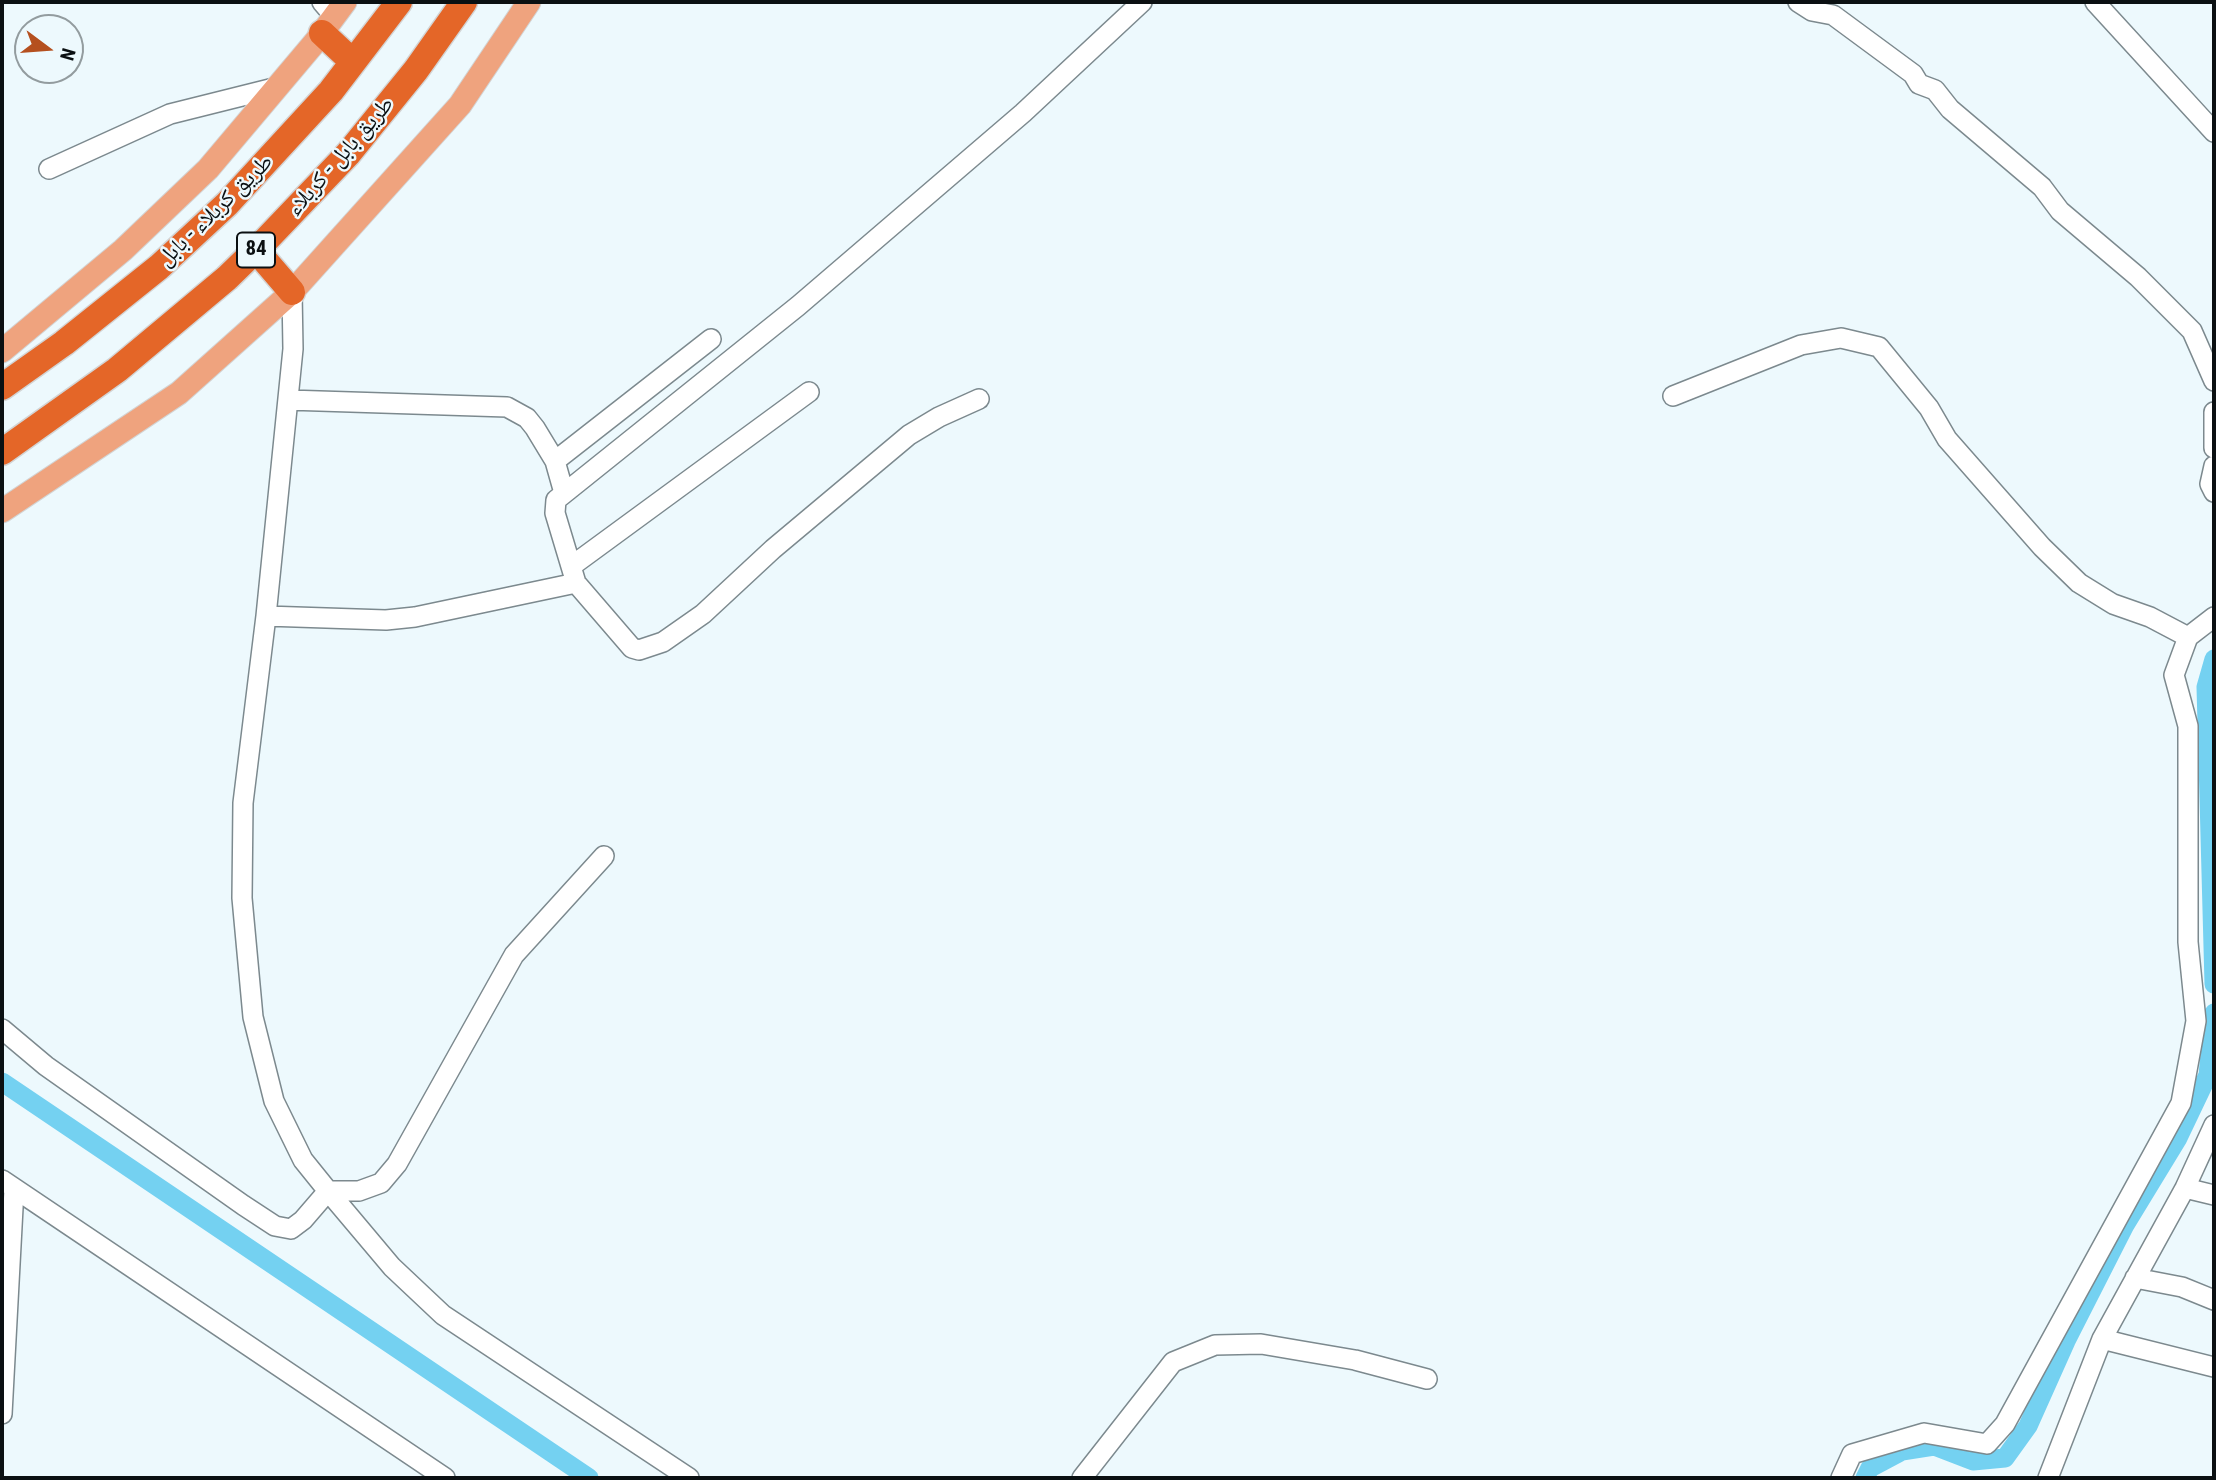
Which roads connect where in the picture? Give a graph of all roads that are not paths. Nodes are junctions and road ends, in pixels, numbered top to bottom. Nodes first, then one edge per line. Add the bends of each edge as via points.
1 (399, 2) edge
2 (464, 2) edge
3 (529, 2) edge
4 (1142, 2) edge
5 (1798, 2) edge
6 (2095, 2) edge
7 (331, 13) edge
8 (353, 62) junction
9 (278, 87) junction
10 (2214, 132) edge
11 (49, 169) dead end
12 (256, 250) junction
13 (292, 292) junction
14 (711, 339) dead end
15 (2, 351) edge
16 (2214, 381) edge
17 (2, 387) edge
18 (810, 392) dead end
19 (1673, 396) dead end
20 (979, 399) dead end
21 (288, 400) junction
22 (2214, 412) edge
23 (2214, 447) edge
24 (2, 452) edge
25 (555, 461) junction
26 (2214, 466) edge
27 (2214, 492) edge
28 (564, 493) junction
29 (2, 511) edge
30 (575, 574) junction
31 (266, 616) junction
32 (2214, 617) edge
33 (2188, 637) junction
34 (604, 856) dead end
35 (2, 1028) edge
36 (2214, 1125) edge
37 (8, 1185) edge
38 (2185, 1188) junction
39 (327, 1191) junction
40 (2214, 1195) edge
41 (2135, 1278) junction
42 (2214, 1300) edge
43 (2102, 1339) junction
44 (2214, 1367) edge
45 (1427, 1379) dead end
46 (2, 1414) edge
47 (2051, 1477) edge
48 (446, 1478) edge
49 (689, 1478) edge
50 (1082, 1478) edge
51 (1841, 1478) edge

1 - 8 highway, طريق كربلاء - بابل / 84
2 - 12 highway, طريق بابل - كربلاء / 84 via 348,154
3 - 13 main road via 460,105
4 - 28 street via 1023,113 808,298
5 - 16 street via 1812,11 1833,15 1913,74 1919,84 1936,90 1956,115 2042,187 2060,211 2138,277 2192,331
6 - 10 street
7 - 8 highway
7 - 9 main road
8 - 17 highway, طريق كربلاء - بابل / 84 via 279,150 159,267
9 - 11 street via 170,114
9 - 15 main road via 165,212
12 - 13 highway
12 - 24 highway, طريق بابل - كربلاء / 84 via 117,370
13 - 21 street
13 - 29 main road via 179,393
14 - 25 street
18 - 30 street
19 - 33 street via 1801,345 1841,338 1879,346 1929,408 1947,439 2079,583 2113,604
20 - 30 street via 909,435 773,549 704,614 663,642 632,648
21 - 25 street via 507,407 527,418
21 - 31 street
22 - 23 street
25 - 28 street
26 - 27 street via 2210,484
28 - 30 street via 556,500 555,513
30 - 31 street via 415,617
31 - 39 street via 243,803 242,898 253,1017 274,1101 303,1160
32 - 33 street
33 - 51 street via 2174,676 2188,726 2188,942 2196,1021 2181,1103 2005,1424 1987,1444 1924,1433 1852,1454
34 - 39 street via 514,955 397,1164 381,1183 359,1191
35 - 39 street via 47,1066 275,1226 291,1229
36 - 38 street
37 - 46 street
37 - 48 street
38 - 40 street
38 - 41 street
39 - 49 street via 392,1267 443,1315
41 - 42 street via 2182,1287
41 - 43 street
43 - 44 street
43 - 47 street
45 - 50 street via 1355,1360 1261,1344 1215,1345 1173,1362

